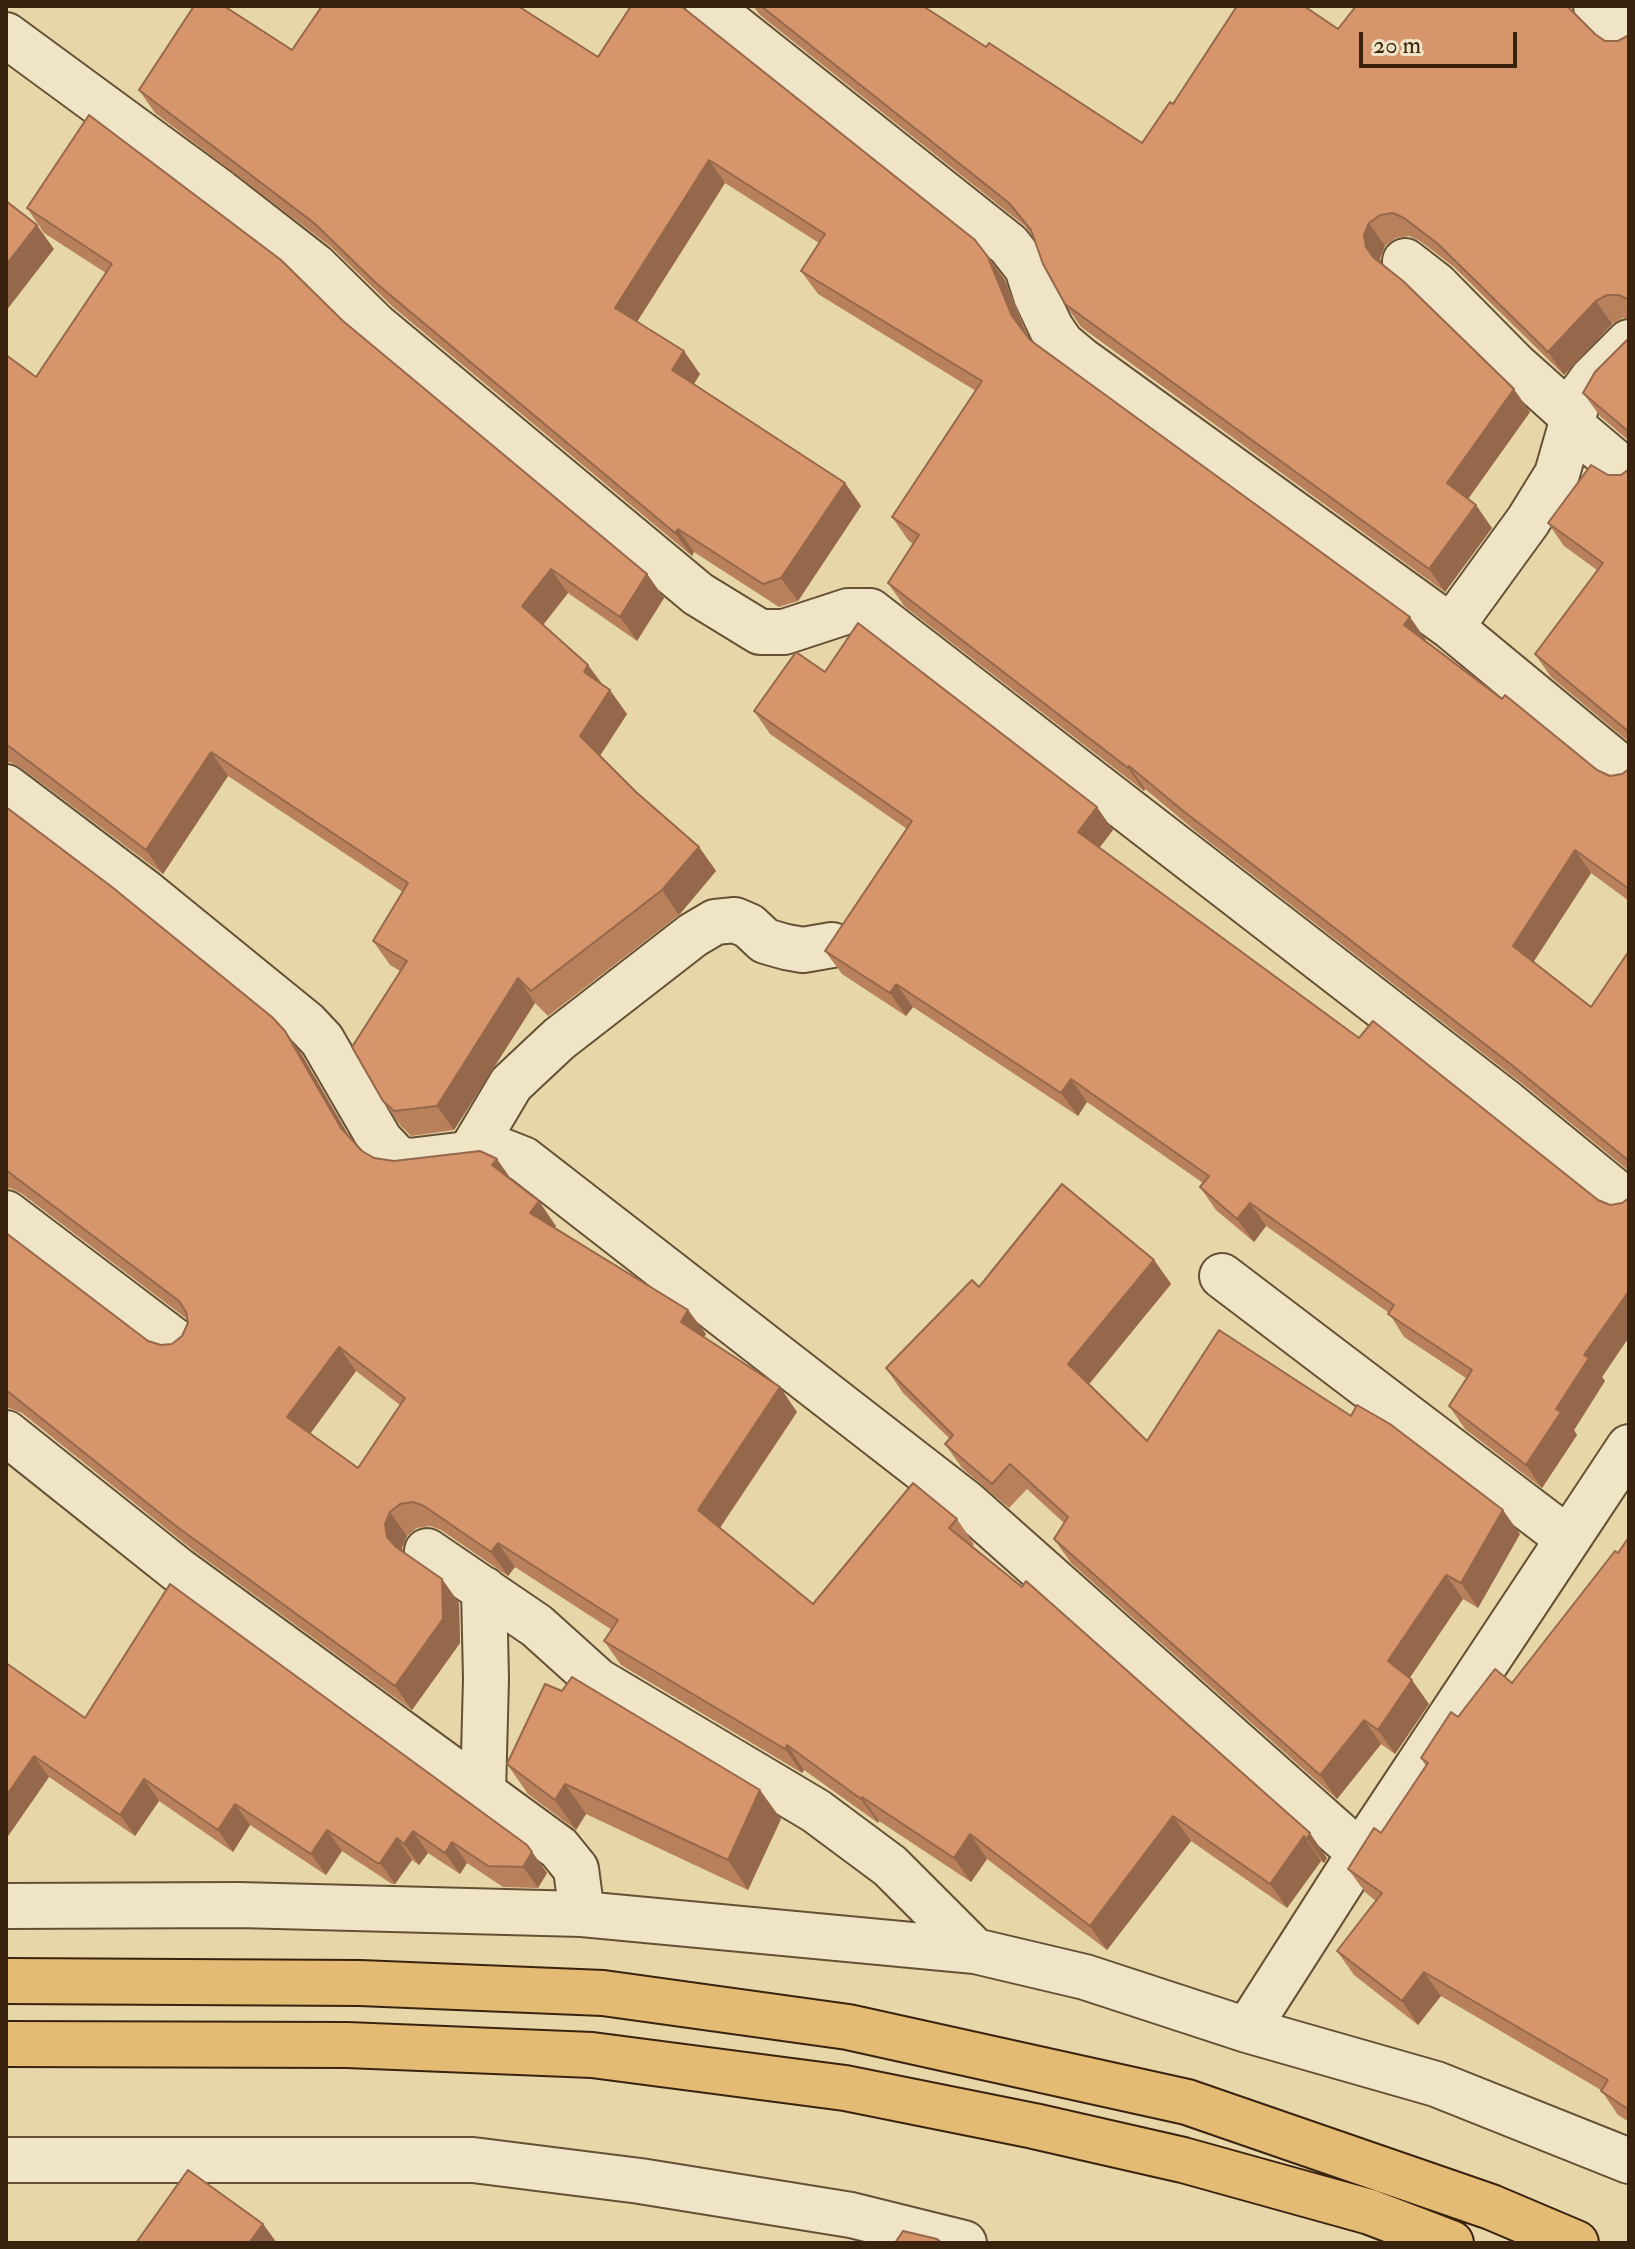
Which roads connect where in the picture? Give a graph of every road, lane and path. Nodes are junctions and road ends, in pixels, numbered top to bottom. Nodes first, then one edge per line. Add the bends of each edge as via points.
1 (708, 6) edge
2 (1596, 6) edge
3 (6, 35) edge
4 (1629, 40) edge
5 (1405, 261) dead end
6 (1629, 342) edge
7 (1571, 420) junction
8 (1629, 474) edge
9 (1451, 627) junction
10 (1629, 774) edge
11 (6, 787) edge
12 (832, 945) edge
13 (470, 1153) junction
14 (1629, 1203) edge
15 (6, 1213) edge
16 (1222, 1276) dead end
17 (180, 1345) edge
18 (6, 1433) edge
19 (1629, 1447) edge
20 (1567, 1538) junction
21 (427, 1551) dead end
22 (484, 1589) junction
23 (483, 1793) junction
24 (1360, 1853) junction
25 (6, 1906) edge
26 (582, 1914) junction
27 (975, 1951) junction
28 (6, 1981) edge
29 (1247, 2030) junction
30 (6, 2044) edge
31 (6, 2160) edge
32 (1629, 2161) edge
33 (964, 2243) edge
34 (1451, 2243) edge
35 (1576, 2243) edge

1 - 9 street via 1009,245 1027,268 1062,344
2 - 4 street
3 - 14 street via 315,266 376,326 698,594 760,632 784,632 848,611 870,611 1496,1094
5 - 7 street via 1436,285
6 - 7 street via 1592,379
7 - 8 street
7 - 9 street via 1557,474
9 - 10 street
11 - 13 street via 306,1023 322,1040 380,1140 397,1158
12 - 13 street via 786,947 765,941 735,920 715,922 559,1039 520,1075
13 - 24 street via 500,1150 523,1159 966,1503
15 - 17 street
16 - 20 street
18 - 23 street via 178,1570
19 - 20 street
20 - 24 street
21 - 22 street
22 - 23 street
22 - 27 street via 537,1626 598,1681 816,1811 890,1866
23 - 26 street via 570,1859
24 - 29 street
25 - 26 street via 239,1905
26 - 27 street
27 - 29 street via 1085,1977
28 - 35 highway via 360,1983 603,1993 848,2027 1187,2102 1491,2207
29 - 32 street via 1436,2084
30 - 34 highway via 347,2045 592,2055 845,2088 1183,2160 1370,2212
31 - 33 street via 473,2160 851,2215

